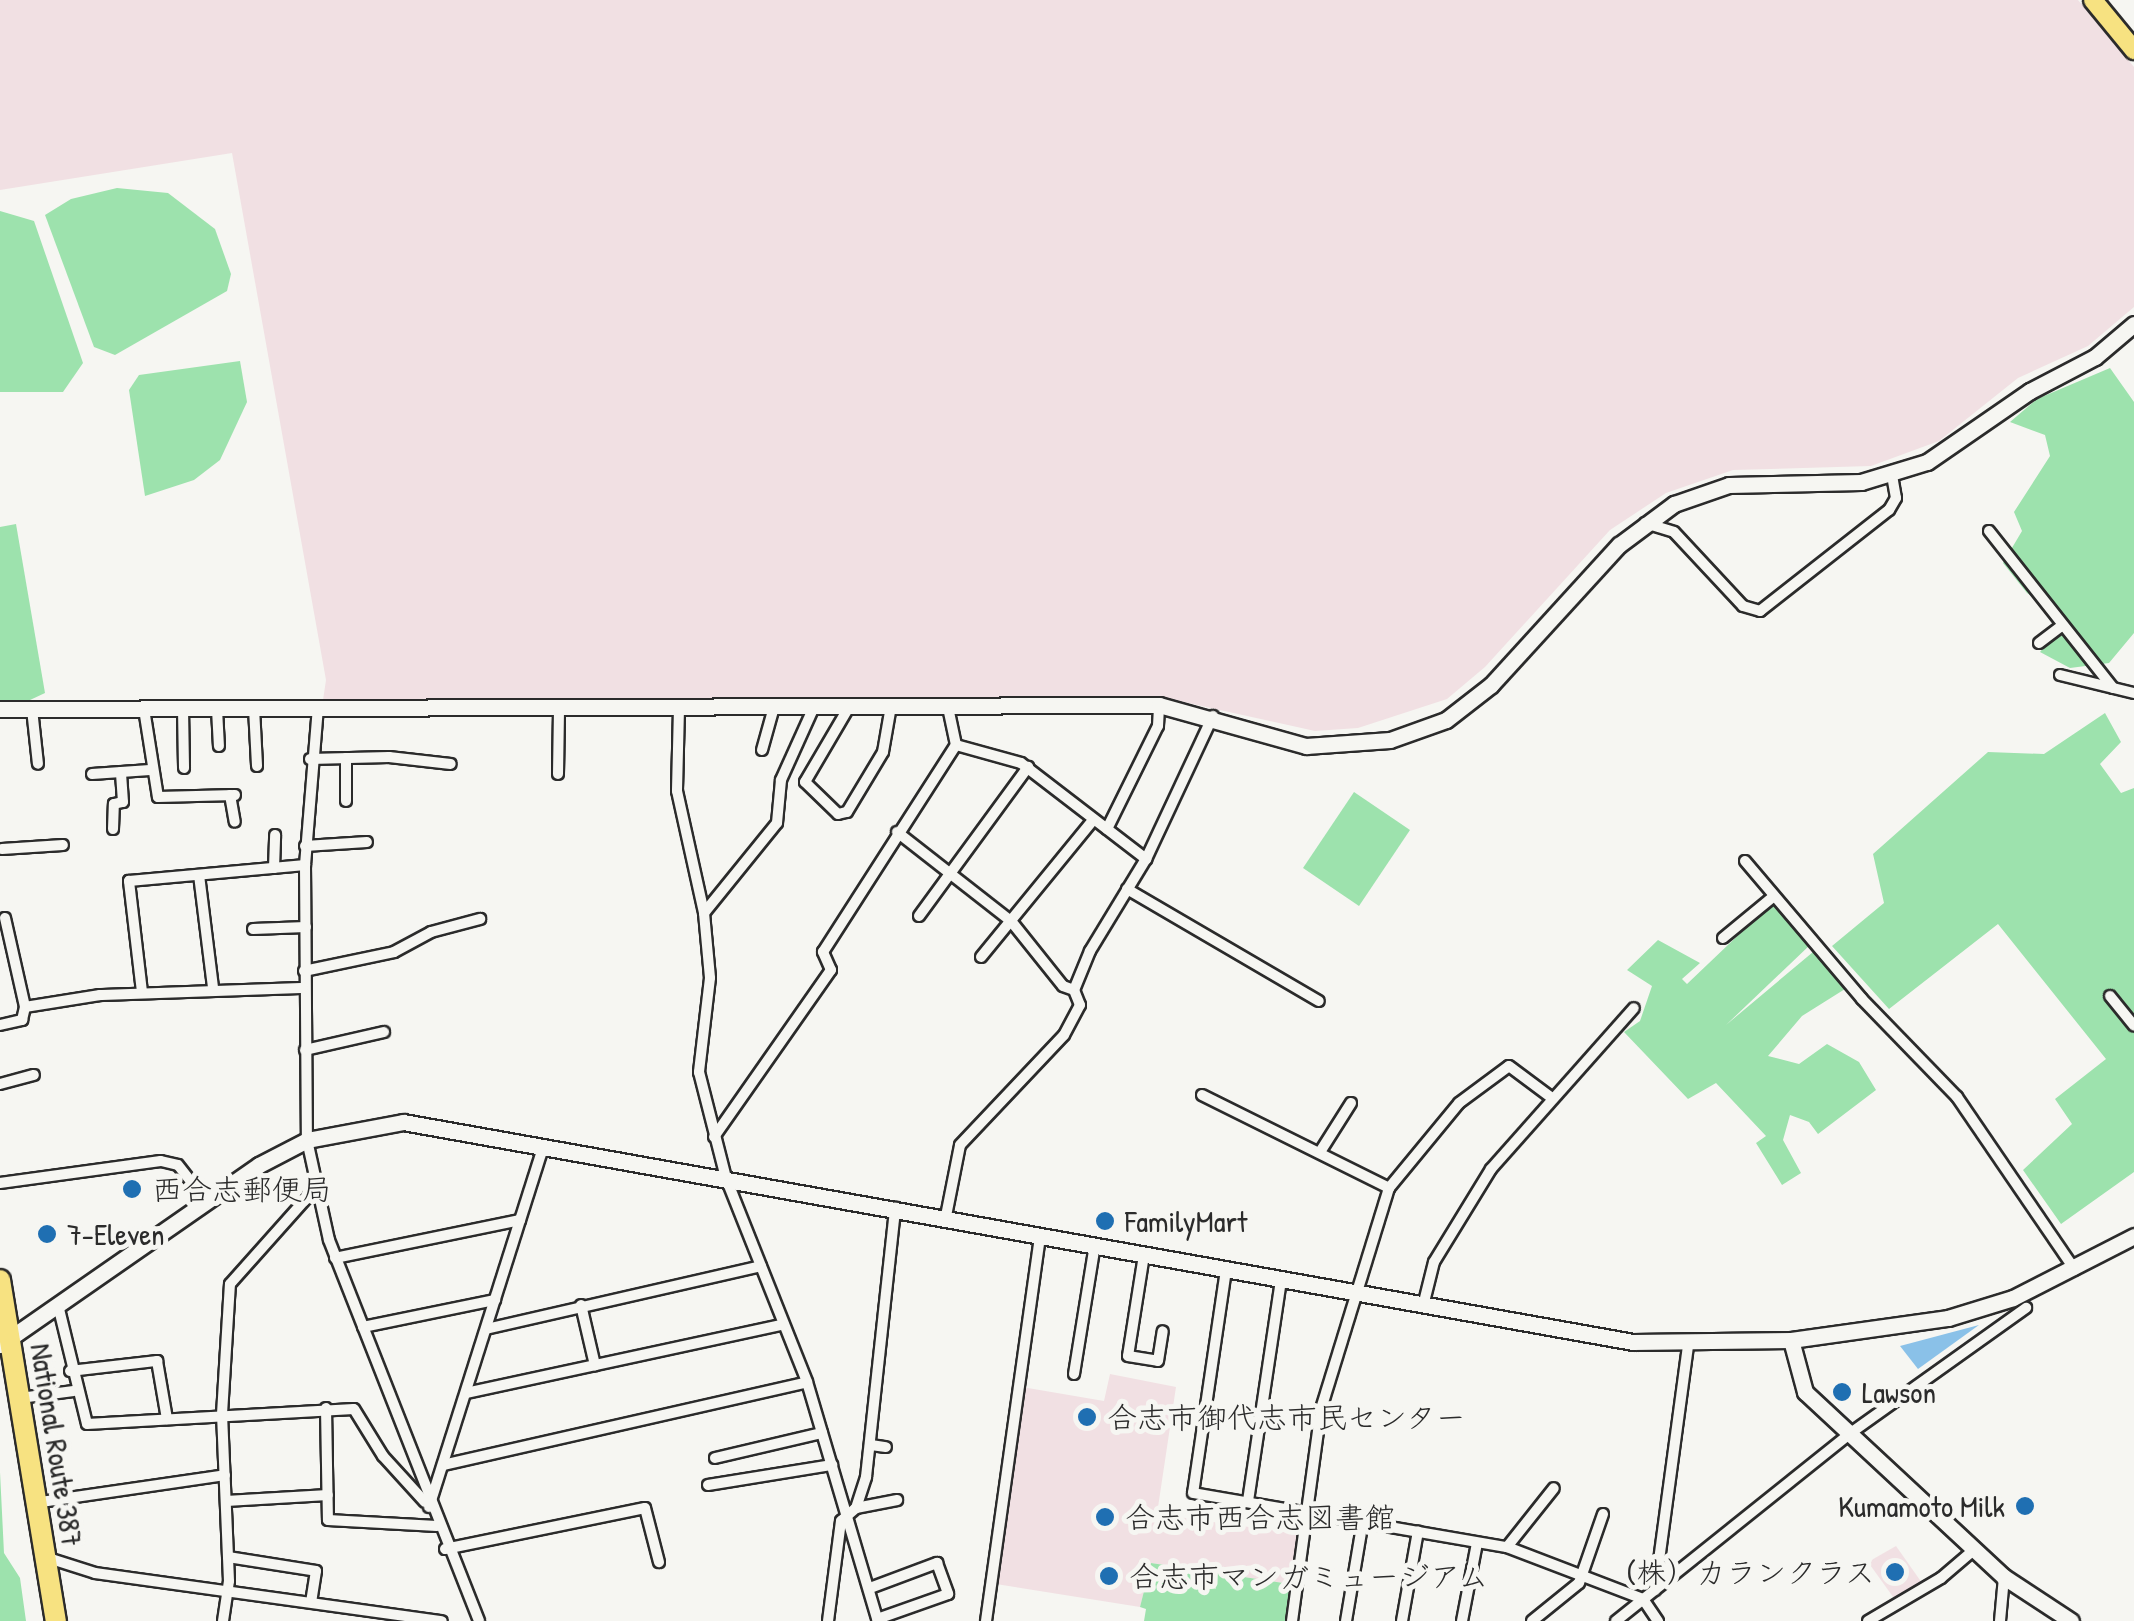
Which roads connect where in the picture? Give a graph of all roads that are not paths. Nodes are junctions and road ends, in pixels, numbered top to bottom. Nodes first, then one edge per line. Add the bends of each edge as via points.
1 (2093, 0) edge
2 (2134, 50) edge
3 (2134, 324) edge
4 (1892, 476) junction
5 (1644, 523) junction
6 (1989, 531) dead end
7 (2060, 627) junction
8 (2039, 644) dead end
9 (2060, 675) dead end
10 (2114, 688) junction
11 (2134, 694) edge
12 (1160, 705) junction
13 (850, 706) junction
14 (891, 706) junction
15 (948, 706) junction
16 (774, 707) junction
17 (814, 707) junction
18 (218, 708) junction
19 (254, 708) junction
20 (318, 708) junction
21 (559, 708) junction
22 (678, 708) junction
23 (0, 709) edge
24 (32, 709) junction
25 (144, 709) junction
26 (184, 709) junction
27 (1213, 716) junction
28 (956, 745) junction
29 (220, 746) dead end
30 (762, 750) dead end
31 (346, 758) junction
32 (310, 759) junction
33 (38, 764) dead end
34 (451, 764) dead end
35 (257, 766) dead end
36 (1028, 767) junction
37 (184, 768) dead end
38 (150, 770) junction
39 (122, 772) junction
40 (92, 774) dead end
41 (558, 774) dead end
42 (346, 801) dead end
43 (1094, 819) junction
44 (235, 822) dead end
45 (112, 828) dead end
46 (1107, 829) junction
47 (897, 832) junction
48 (275, 834) dead end
49 (368, 842) dead end
50 (64, 845) dead end
51 (306, 846) junction
52 (2, 849) edge
53 (1146, 858) junction
54 (1745, 862) dead end
55 (305, 865) junction
56 (274, 868) junction
57 (952, 874) junction
58 (199, 875) junction
59 (1127, 889) junction
60 (1774, 896) junction
61 (704, 914) junction
62 (919, 916) dead end
63 (5, 918) dead end
64 (480, 919) dead end
65 (1011, 921) junction
66 (306, 927) junction
67 (253, 929) dead end
68 (1723, 938) dead end
69 (981, 957) dead end
70 (304, 972) junction
71 (213, 987) junction
72 (303, 988) junction
73 (1074, 990) junction
74 (142, 992) junction
75 (2110, 996) dead end
76 (1320, 1002) dead end
77 (26, 1007) junction
78 (1634, 1008) dead end
79 (0, 1024) edge
80 (2134, 1026) edge
81 (384, 1032) dead end
82 (304, 1050) junction
83 (34, 1074) dead end
84 (0, 1084) edge
85 (1202, 1095) dead end
86 (1552, 1098) junction
87 (1351, 1103) dead end
88 (714, 1137) junction
89 (307, 1140) junction
90 (543, 1146) junction
91 (1320, 1152) junction
92 (726, 1178) junction
93 (320, 1182) junction
94 (0, 1183) edge
95 (1388, 1188) junction
96 (207, 1202) junction
97 (896, 1206) junction
98 (946, 1216) junction
99 (520, 1220) junction
100 (1040, 1235) junction
101 (2134, 1236) edge
102 (1095, 1245) junction
103 (1144, 1254) junction
104 (335, 1258) junction
105 (761, 1266) junction
106 (1226, 1270) junction
107 (2075, 1270) junction
108 (0, 1280) edge
109 (1281, 1280) junction
110 (1357, 1294) junction
111 (495, 1300) junction
112 (58, 1305) junction
113 (581, 1305) junction
114 (1423, 1306) junction
115 (2026, 1308) dead end
116 (784, 1324) junction
117 (363, 1327) junction
118 (486, 1329) junction
119 (1163, 1331) dead end
120 (1790, 1340) junction
121 (4, 1342) edge
122 (1688, 1345) junction
123 (595, 1365) junction
124 (70, 1371) junction
125 (1074, 1374) dead end
126 (807, 1382) junction
127 (74, 1391) junction
128 (466, 1393) junction
129 (17, 1398) junction
130 (326, 1408) junction
131 (222, 1414) junction
132 (167, 1419) junction
133 (1852, 1432) junction
134 (822, 1433) junction
135 (870, 1445) junction
136 (886, 1447) dead end
137 (715, 1458) dead end
138 (443, 1464) junction
139 (832, 1465) junction
140 (225, 1474) junction
141 (708, 1485) dead end
142 (1554, 1488) dead end
143 (328, 1495) junction
144 (898, 1500) dead end
145 (226, 1501) junction
146 (1248, 1502) junction
147 (34, 1503) junction
148 (429, 1507) junction
149 (1309, 1511) junction
150 (852, 1512) junction
151 (1602, 1514) dead end
152 (1363, 1521) junction
153 (437, 1526) junction
154 (1418, 1532) junction
155 (1477, 1542) junction
156 (446, 1548) junction
157 (1508, 1548) junction
158 (1975, 1549) junction
159 (46, 1557) junction
160 (228, 1557) junction
161 (659, 1562) dead end
162 (1582, 1576) junction
163 (2004, 1577) junction
164 (870, 1588) junction
165 (226, 1590) junction
166 (1655, 1590) junction
167 (1643, 1599) junction
168 (311, 1601) junction
169 (878, 1620) edge
170 (56, 1621) edge
171 (224, 1621) edge
172 (442, 1621) edge
173 (479, 1621) edge
174 (828, 1621) edge
175 (986, 1621) edge
176 (1292, 1621) edge
177 (1346, 1621) edge
178 (1402, 1621) edge
179 (1462, 1621) edge
180 (1532, 1621) edge
181 (1616, 1621) edge
182 (1658, 1621) edge
183 (1868, 1621) edge
184 (2000, 1621) edge
185 (2071, 1621) edge

1 - 2 main road
3 - 4 street via 2095,357 2030,391 1947,452
4 - 5 street via 1729,484
4 - 5 street via 1896,498 1889,510 1760,611 1743,606 1674,532
5 - 27 street via 1492,685 1446,720 1390,740 1337,748 1306,746
6 - 7 street
7 - 8 street
7 - 10 street
9 - 10 street
10 - 11 street
12 - 15 street
12 - 27 street
12 - 46 street via 1158,726
13 - 14 street
13 - 14 street via 805,782 838,814 848,812 883,752
13 - 17 street
14 - 15 street
15 - 28 street
16 - 17 street
16 - 22 street
16 - 30 street
17 - 61 street via 781,780 777,824
18 - 19 street
18 - 26 street
18 - 29 street
19 - 20 street
19 - 35 street
20 - 21 street
20 - 32 street
21 - 22 street
21 - 41 street
22 - 61 street via 677,791
23 - 24 street
24 - 25 street
24 - 33 street
25 - 26 street
25 - 38 street
26 - 37 street
27 - 53 street
28 - 36 street
28 - 47 street
31 - 32 street
31 - 34 street
31 - 42 street
32 - 51 street
36 - 43 street
36 - 57 street
38 - 39 street
38 - 44 street via 158,797 232,795
39 - 40 street
39 - 45 street via 123,802 114,804
43 - 46 street
43 - 65 street
46 - 53 street
47 - 57 street
47 - 88 street via 822,952 831,970
48 - 56 street
49 - 51 street
50 - 52 street
51 - 55 street
53 - 59 street
54 - 60 street
55 - 56 street
55 - 66 street
56 - 58 street
57 - 62 street
57 - 65 street
58 - 71 street
58 - 74 street via 129,880
59 - 73 street
59 - 76 street
60 - 68 street
60 - 107 street via 1958,1097
61 - 88 street via 710,978 699,1072
63 - 77 street
64 - 70 street via 432,932 394,952
65 - 69 street
65 - 73 street via 1063,986
66 - 67 street
66 - 70 street
70 - 72 street
71 - 72 street via 235,986 247,994
71 - 74 street
72 - 82 street
73 - 98 street via 1080,1005 1064,1035 960,1144
74 - 77 street
75 - 80 street
77 - 79 street via 22,1020
78 - 86 street
81 - 82 street
82 - 89 street
83 - 84 street
85 - 91 street
86 - 95 street via 1509,1066 1459,1102
86 - 114 street via 1481,1184 1434,1262
87 - 91 street
88 - 92 street
89 - 90 street via 403,1122
89 - 93 street
89 - 96 street
90 - 92 street
90 - 99 street
91 - 95 street
92 - 97 street
92 - 105 street
93 - 104 street
93 - 131 street via 230,1284
94 - 96 street via 161,1161 178,1165
95 - 110 street
96 - 112 street
97 - 98 street
97 - 135 street
98 - 100 street
99 - 104 street
99 - 111 street
100 - 102 street
100 - 175 street
101 - 107 street
102 - 103 street
102 - 125 street
103 - 106 street
103 - 119 street via 1128,1356 1158,1360
104 - 117 street
105 - 113 street
105 - 116 street
106 - 109 street
106 - 146 street via 1191,1488
107 - 120 street via 1948,1318
108 - 121 highway, National Route 387
109 - 110 street
109 - 146 street
110 - 114 street
110 - 149 street via 1321,1409
111 - 117 street
111 - 118 street
112 - 121 street
112 - 124 street
113 - 118 street
113 - 123 street
114 - 122 street
115 - 133 street
116 - 123 street
116 - 126 street
117 - 148 street
118 - 128 street
120 - 122 street
120 - 133 street via 1805,1392
121 - 129 highway, National Route 387
122 - 166 street
123 - 128 street
124 - 127 street
124 - 132 street via 157,1361
126 - 134 street
126 - 138 street
127 - 129 street
127 - 132 street via 87,1424
128 - 138 street
129 - 147 highway, National Route 387
130 - 131 street
130 - 143 street
130 - 148 street via 354,1410
131 - 132 street
131 - 140 street
133 - 158 street
133 - 166 street
134 - 137 street
134 - 139 street
135 - 136 street
135 - 150 street
138 - 148 street
139 - 141 street
139 - 150 street
140 - 145 street
140 - 147 street
142 - 157 street
143 - 145 street
143 - 153 street via 328,1520
144 - 150 street
145 - 160 street
146 - 149 street
147 - 159 highway, National Route 387
148 - 153 street
149 - 152 street
149 - 176 street
150 - 164 street
150 - 174 street
151 - 162 street
152 - 154 street
152 - 177 street
153 - 156 street
154 - 155 street
154 - 178 street
155 - 157 street
155 - 179 street
156 - 161 street via 645,1508
156 - 173 street
157 - 162 street
158 - 163 street
158 - 183 street via 1941,1578
159 - 165 street via 95,1573
159 - 170 highway, National Route 387
160 - 165 street
160 - 168 street via 316,1571
162 - 167 street
162 - 180 street
163 - 184 street
163 - 185 street
164 - 169 street
164 - 169 street via 937,1563 948,1594
165 - 168 street
165 - 171 street
166 - 167 street
167 - 181 street
167 - 182 street
168 - 172 street

